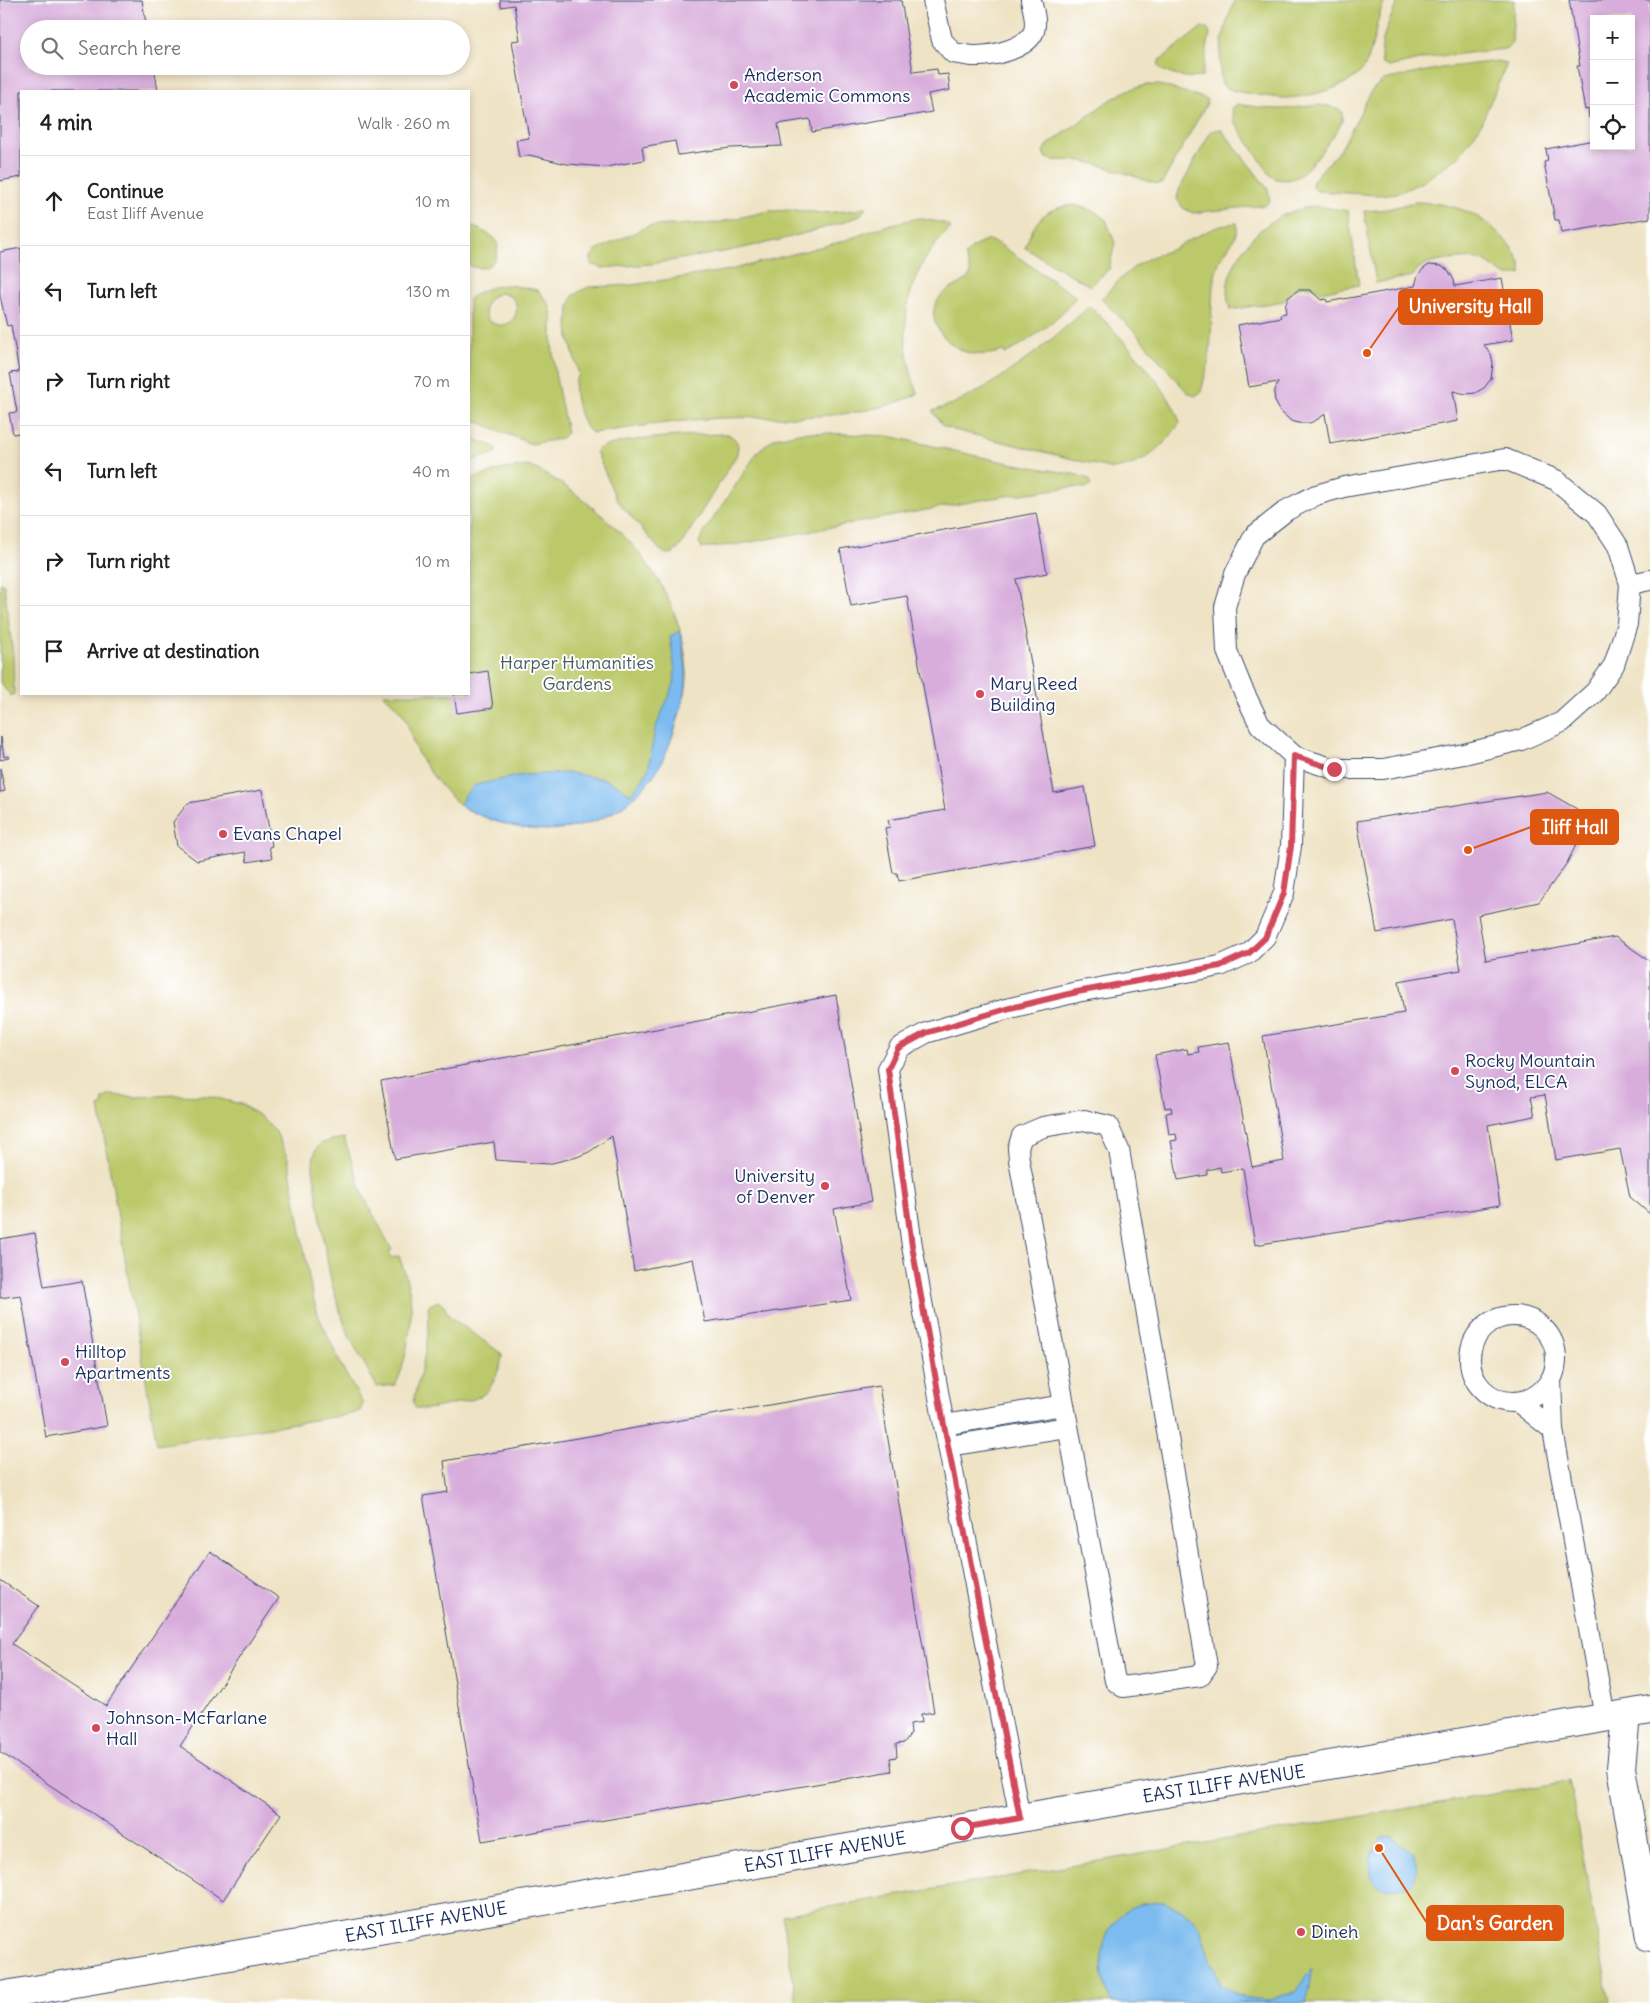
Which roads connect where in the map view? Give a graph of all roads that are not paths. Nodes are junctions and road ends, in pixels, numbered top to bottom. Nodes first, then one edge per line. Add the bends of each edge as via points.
1 (933, 0) edge
2 (1031, 0) edge
3 (1650, 580) edge
4 (1630, 584) junction
5 (1294, 756) junction
6 (1551, 1379) junction
7 (1518, 1402) junction
8 (1063, 1405) junction
9 (944, 1425) junction
10 (1067, 1427) junction
11 (1553, 1430) junction
12 (949, 1446) junction
13 (1627, 1714) edge
14 (1020, 1818) junction
15 (1650, 1937) edge
16 (0, 1996) edge

1 - 2 lane via 942,40 953,53 977,56 1010,51 1029,38 1034,31 1035,18
3 - 4 lane
4 - 5 lane via 1627,624 1614,665 1596,692 1562,722 1520,740 1383,769 1334,769
4 - 5 lane via 1618,546 1597,514 1556,480 1505,459 1344,487 1316,495 1287,510 1254,536 1235,574 1225,607 1227,651 1242,688 1260,725
5 - 9 lane via 1291,846 1284,893 1265,938 1249,953 1220,966 1077,992 1006,1009 926,1033 898,1048 888,1069 912,1246
6 - 7 lane via 1543,1390
6 - 7 lane via 1556,1366 1556,1351 1542,1327 1517,1316 1503,1317 1490,1323 1472,1345 1472,1373 1490,1395 1503,1401
6 - 11 lane
7 - 11 lane
8 - 9 lane
8 - 10 lane
8 - 10 lane via 1018,1148 1022,1136 1043,1127 1084,1120 1108,1126 1119,1150 1207,1666 1200,1676 1123,1687 1115,1681
9 - 12 lane
10 - 12 lane
11 - 13 lane
12 - 14 lane
13 - 14 street, EAST ILIFF AVENUE
13 - 15 street via 1621,1768
14 - 16 street, EAST ILIFF AVENUE

